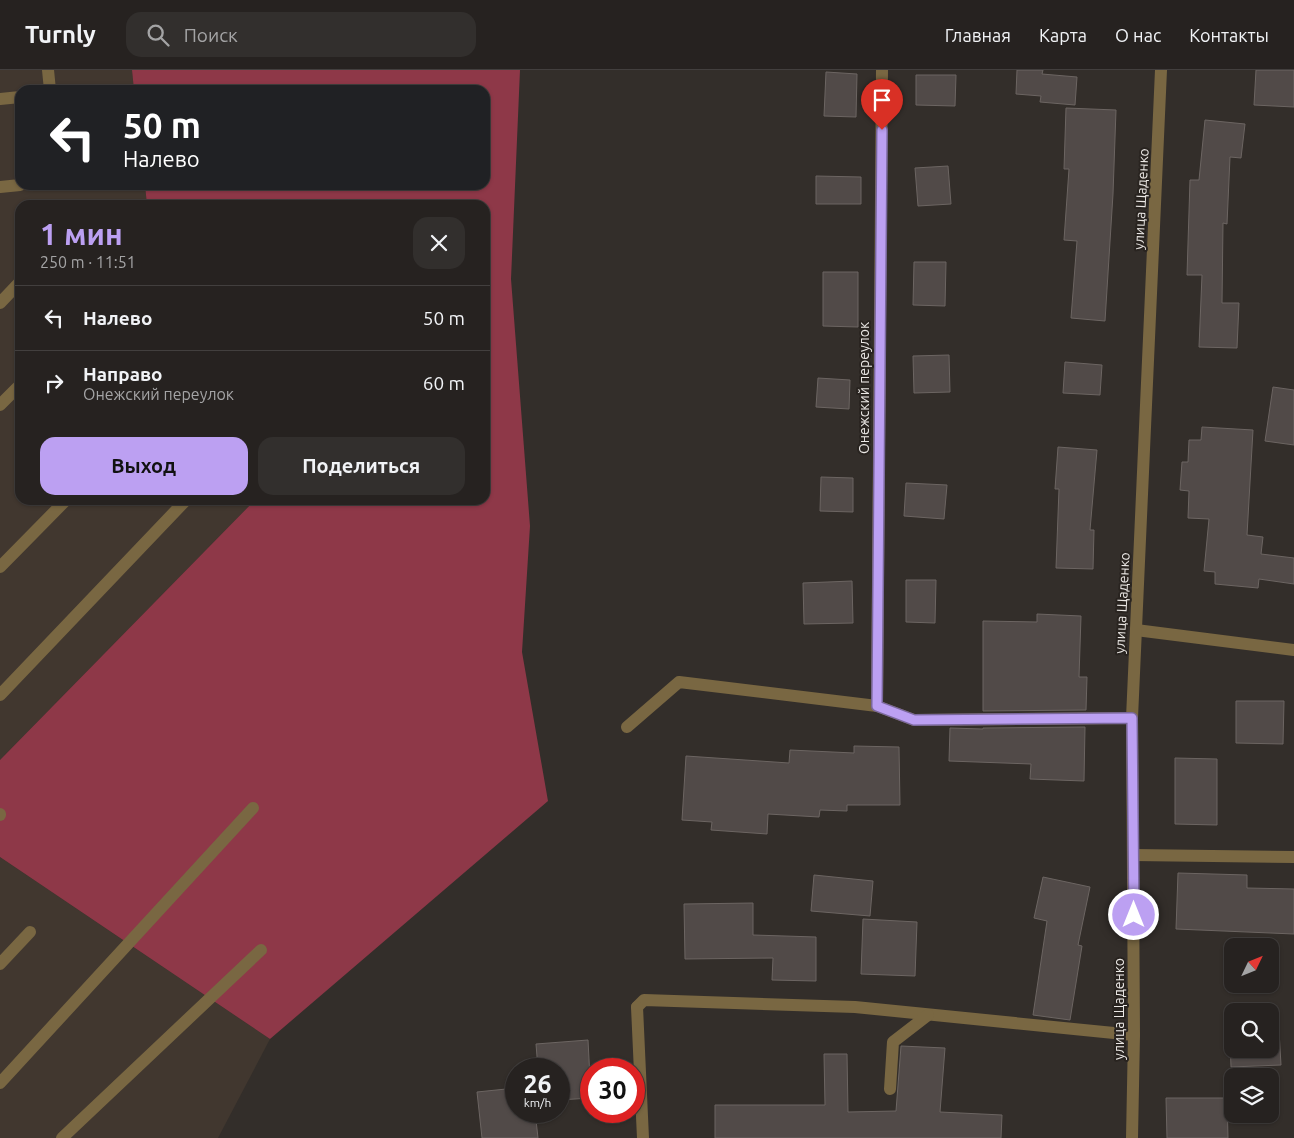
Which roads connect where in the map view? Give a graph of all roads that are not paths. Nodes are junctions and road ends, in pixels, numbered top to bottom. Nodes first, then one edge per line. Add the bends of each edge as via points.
1 (48, 70) edge
2 (882, 70) edge
3 (1161, 70) edge
4 (50, 85) edge
5 (15, 98) edge
6 (0, 99) edge
7 (15, 186) edge
8 (0, 187) edge
9 (15, 287) edge
10 (0, 303) edge
11 (15, 389) edge
12 (0, 405) edge
13 (61, 505) edge
14 (181, 505) edge
15 (0, 567) edge
16 (1136, 630) junction
17 (1294, 650) edge
18 (0, 695) edge
19 (877, 706) junction
20 (1132, 718) junction
21 (627, 727) dead end
22 (254, 808) dead end
23 (1133, 855) junction
24 (1294, 857) edge
25 (30, 932) dead end
26 (261, 950) dead end
27 (0, 964) edge
28 (928, 1014) junction
29 (1134, 1034) junction
30 (0, 1083) edge
31 (890, 1089) dead end
32 (62, 1138) edge
33 (643, 1138) edge
34 (1132, 1138) edge

1 - 4 street
2 - 19 street, Онежский переулок
3 - 16 street, улица Щаденко
5 - 6 street
7 - 8 street
9 - 10 street
11 - 12 street
13 - 15 street
14 - 18 street
16 - 17 street
16 - 20 street, улица Щаденко
19 - 20 street via 914,720
19 - 21 street via 679,682
20 - 23 street, улица Щаденко
22 - 30 street
23 - 24 street
23 - 29 street, улица Щаденко
25 - 27 street
26 - 32 street
28 - 29 street
28 - 31 street via 893,1042
28 - 33 street via 856,1007 644,1000 637,1007
29 - 34 street, улица Щаденко

